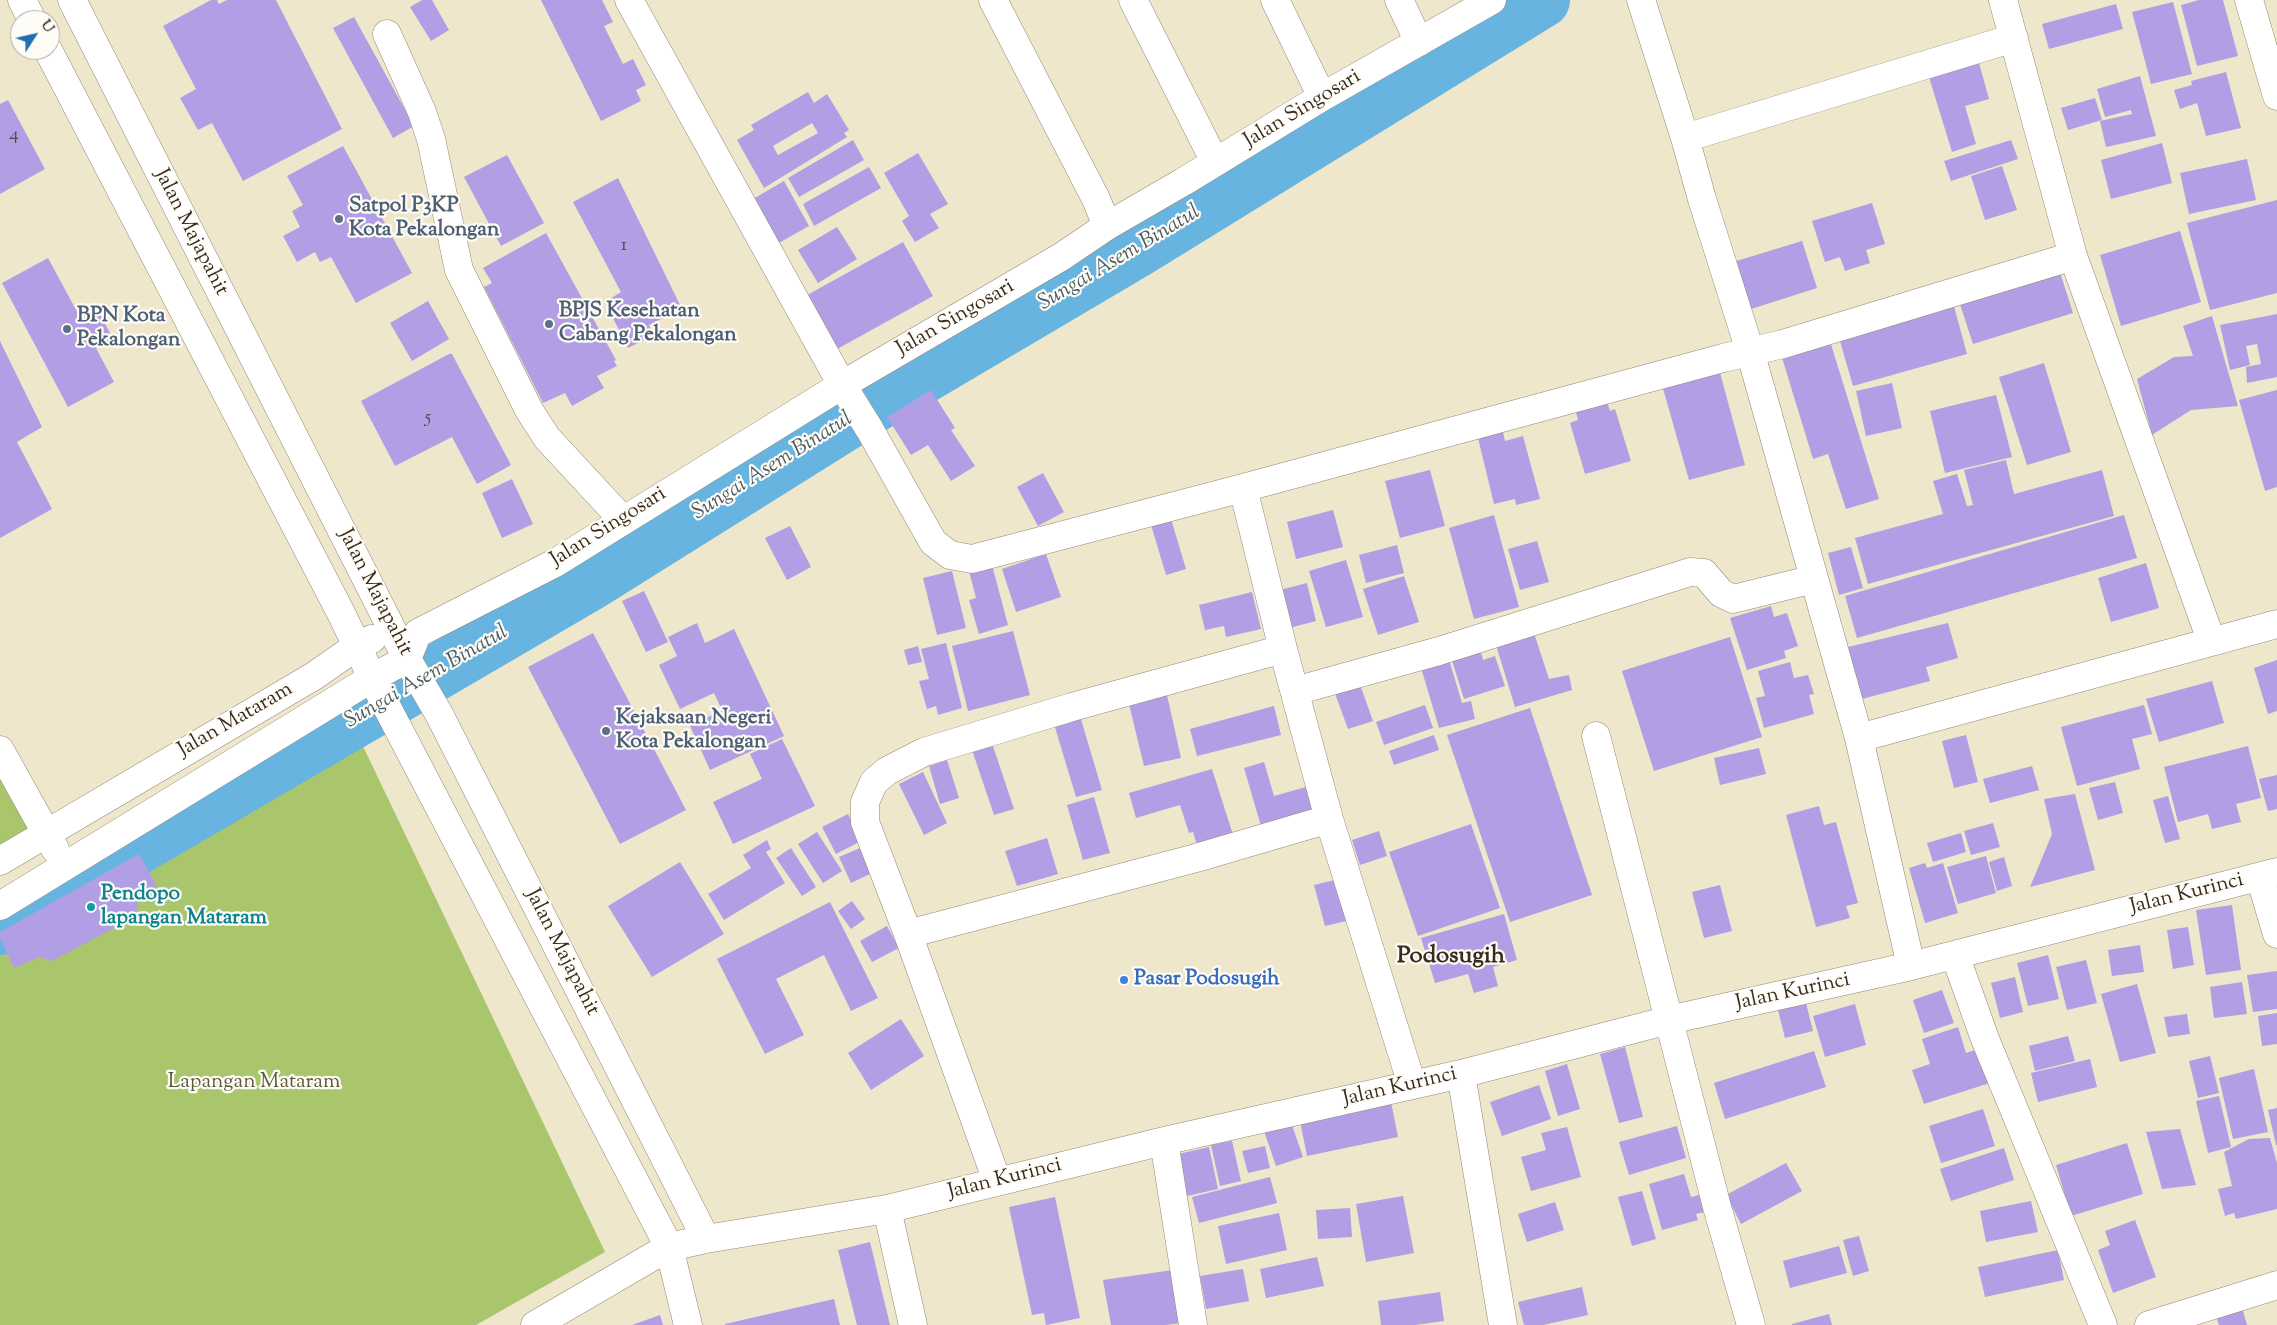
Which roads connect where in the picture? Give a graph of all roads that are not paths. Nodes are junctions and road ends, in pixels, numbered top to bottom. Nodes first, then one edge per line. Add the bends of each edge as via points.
1 (72, 0) edge
2 (629, 0) edge
3 (993, 0) edge
4 (1132, 0) edge
5 (1275, 0) edge
6 (1399, 0) edge
7 (1492, 0) edge
8 (1641, 0) edge
9 (2003, 0) edge
10 (2250, 0) edge
11 (387, 34) dead end
12 (2014, 38) junction
13 (1419, 42) junction
14 (53, 60) edge
15 (2277, 96) edge
16 (1322, 97) junction
17 (1686, 138) junction
18 (1215, 162) junction
19 (1107, 226) junction
20 (2073, 256) junction
21 (1750, 351) junction
22 (845, 390) junction
23 (1243, 488) junction
24 (623, 520) junction
25 (1814, 578) junction
26 (2277, 624) edge
27 (405, 631) junction
28 (2211, 640) junction
29 (357, 646) junction
30 (1283, 650) junction
31 (411, 664) junction
32 (375, 684) junction
33 (1295, 691) junction
34 (1596, 736) dead end
35 (1859, 738) junction
36 (0, 750) edge
37 (1330, 819) junction
38 (45, 833) junction
39 (0, 861) edge
40 (64, 866) junction
41 (2268, 874) edge
42 (0, 906) edge
43 (908, 934) junction
44 (2277, 934) edge
45 (1955, 955) junction
46 (1911, 966) junction
47 (1669, 1020) junction
48 (1461, 1074) junction
49 (1412, 1085) junction
50 (1164, 1141) junction
51 (997, 1181) junction
52 (887, 1209) junction
53 (706, 1239) junction
54 (669, 1247) junction
55 (2277, 1285) edge
56 (535, 1325) edge
57 (688, 1325) edge
58 (913, 1325) edge
59 (1193, 1325) edge
60 (1503, 1325) edge
61 (1751, 1325) edge
62 (2103, 1325) edge
63 (2149, 1325) edge

1 - 27 street, Jalan Majapahit
2 - 22 street
3 - 19 street
4 - 18 street
5 - 16 street
6 - 13 street
7 - 13 street, Jalan Singosari
8 - 17 street
9 - 12 street
10 - 15 street
11 - 24 street via 431,139 459,270 529,410 547,438
12 - 17 street
12 - 20 street
13 - 16 street, Jalan Singosari
14 - 29 street, Jalan Majapahit
16 - 18 street, Jalan Singosari
17 - 21 street
18 - 19 street, Jalan Singosari
19 - 22 street, Jalan Singosari
20 - 21 street via 1793,341
20 - 28 street
21 - 23 street
21 - 25 street
22 - 23 street via 933,542 950,555 972,558
22 - 24 street, Jalan Singosari
23 - 30 street
24 - 27 street, Jalan Singosari via 555,563
25 - 33 street via 1733,599 1721,593 1704,573 1690,572 1439,652
25 - 35 street
26 - 28 street
27 - 29 street, Jalan Mataram
27 - 31 street, Jalan Majapahit
28 - 35 street
29 - 32 street, Jalan Majapahit
29 - 38 street, Jalan Mataram via 314,676
30 - 33 street
30 - 43 street via 933,749 887,771 874,782 864,802 865,822
31 - 32 street
31 - 53 street, Jalan Majapahit
32 - 40 street
32 - 54 street, Jalan Majapahit
33 - 37 street
34 - 47 street
35 - 46 street
36 - 38 street
37 - 43 street
37 - 49 street
38 - 39 street, Jalan Mataram
38 - 40 street
40 - 42 street
41 - 44 street
41 - 45 street, Jalan Kurinci
43 - 51 street
45 - 46 street, Jalan Kurinci
45 - 62 street via 1989,1048
46 - 47 street, Jalan Kurinci
47 - 48 street, Jalan Kurinci
47 - 61 street
48 - 49 street, Jalan Kurinci
48 - 60 street
49 - 50 street, Jalan Kurinci
50 - 51 street, Jalan Kurinci
50 - 59 street
51 - 52 street, Jalan Kurinci
52 - 53 street, Jalan Kurinci
52 - 58 street
53 - 54 street, Jalan Kurinci
54 - 56 street, Jalan Kurinci
54 - 57 street, Jalan Majapahit
55 - 63 street

